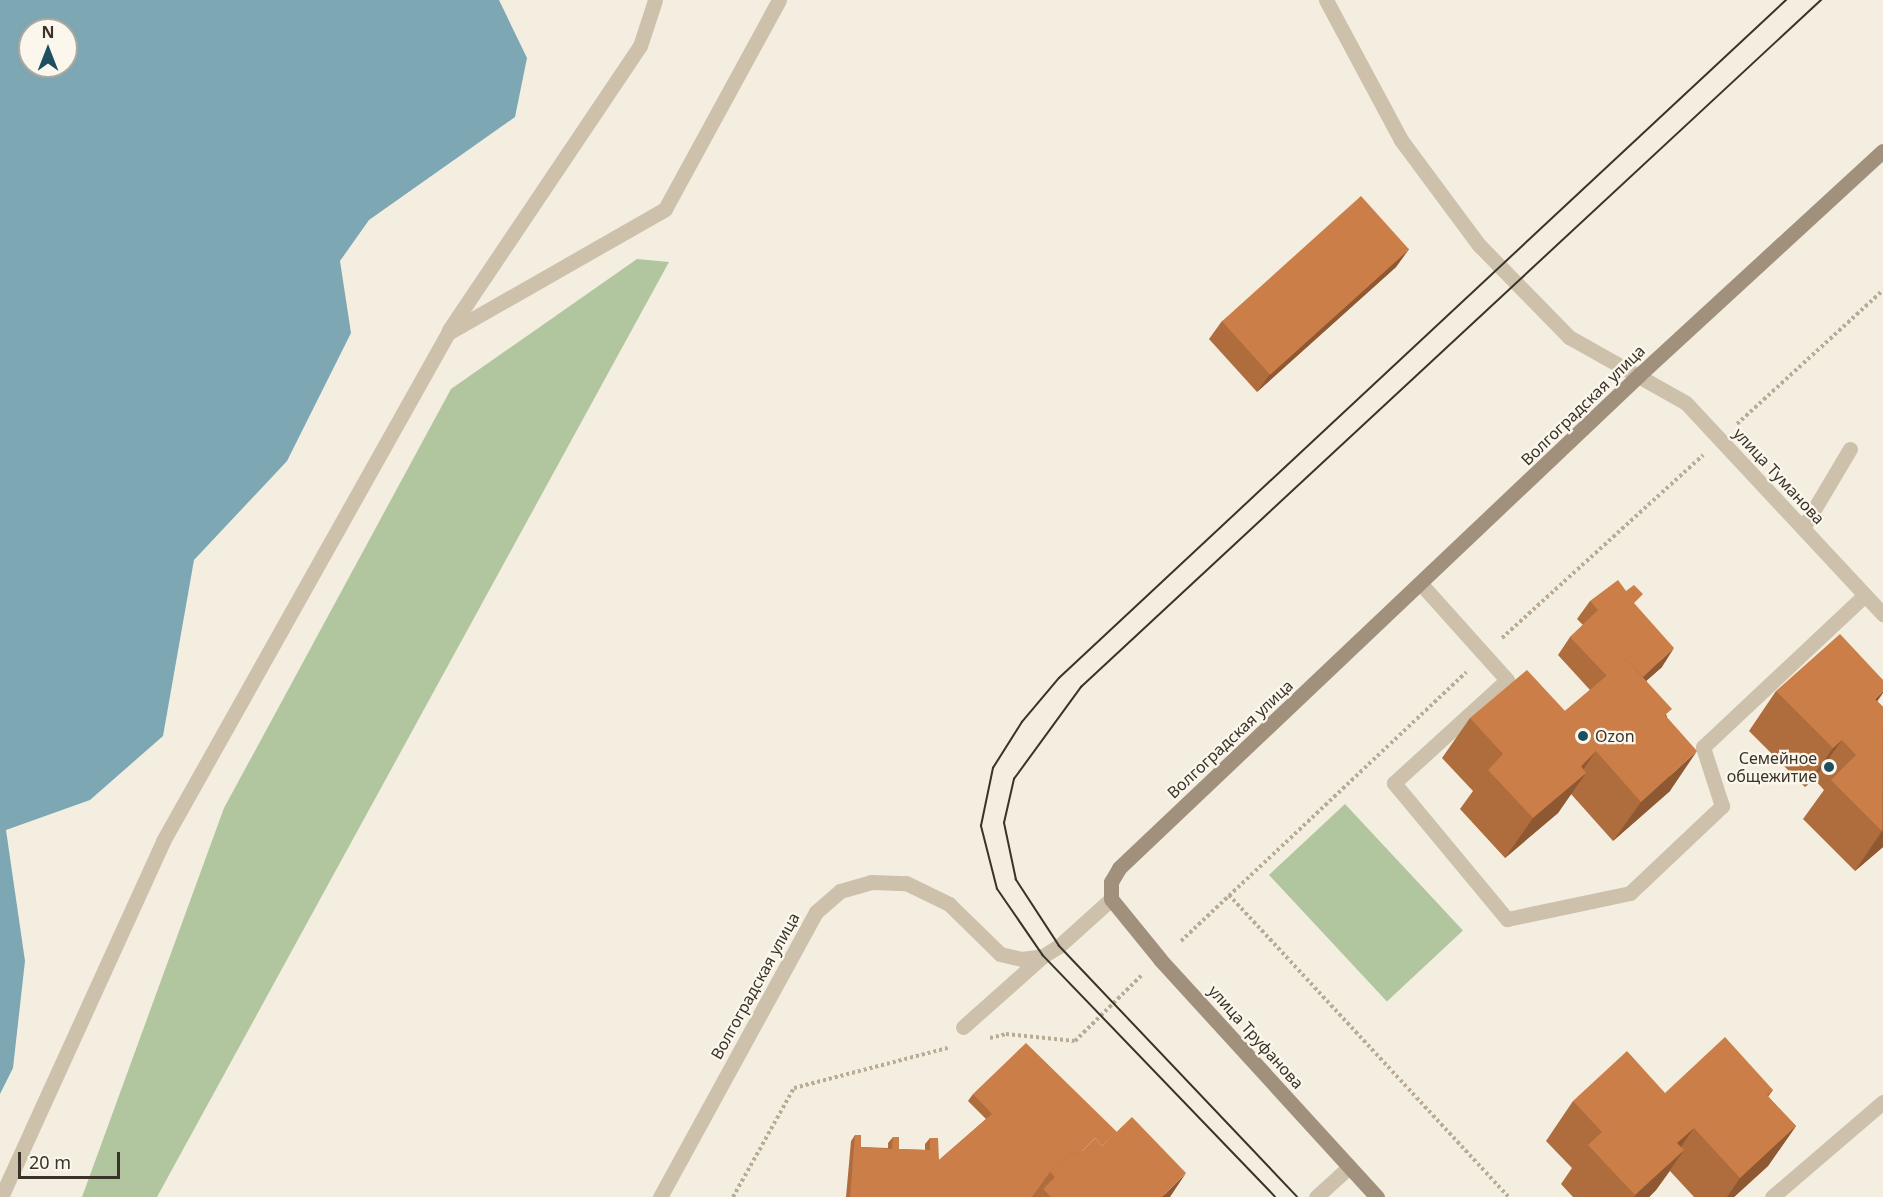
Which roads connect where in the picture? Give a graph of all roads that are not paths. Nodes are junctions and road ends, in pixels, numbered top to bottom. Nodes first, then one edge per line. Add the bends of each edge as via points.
1 (655, 0) edge
2 (779, 0) edge
3 (1326, 0) edge
4 (1883, 151) edge
5 (447, 333) junction
6 (1639, 375) junction
7 (1850, 449) dead end
8 (1803, 528) junction
9 (1421, 584) junction
10 (1865, 595) junction
11 (1883, 614) edge
12 (1111, 899) junction
13 (1043, 956) junction
14 (963, 1028) dead end
15 (1883, 1102) edge
16 (1349, 1167) junction
17 (1, 1197) edge
18 (660, 1197) edge
19 (1316, 1197) edge
20 (1377, 1197) edge
21 (1772, 1197) edge

1 - 5 street via 640,46
2 - 5 street via 665,209
3 - 6 street, улица Туманова via 1401,140 1479,245 1569,337
4 - 6 street, Волгоградская улица
5 - 17 street via 163,840
6 - 8 street, улица Туманова via 1686,403
6 - 9 street, Волгоградская улица
7 - 8 street
8 - 10 street, улица Туманова
9 - 10 street via 1507,680 1394,783 1507,919 1630,892 1722,806 1703,747
9 - 12 street, Волгоградская улица via 1119,868 1111,882
10 - 11 street, улица Туманова
12 - 13 street
12 - 16 street, улица Труфанова
13 - 14 street
13 - 18 street, Волгоградская улица via 1022,959 1000,954 949,904 906,883 871,882 840,891 816,912
15 - 21 street
16 - 19 street
16 - 20 street, улица Труфанова

